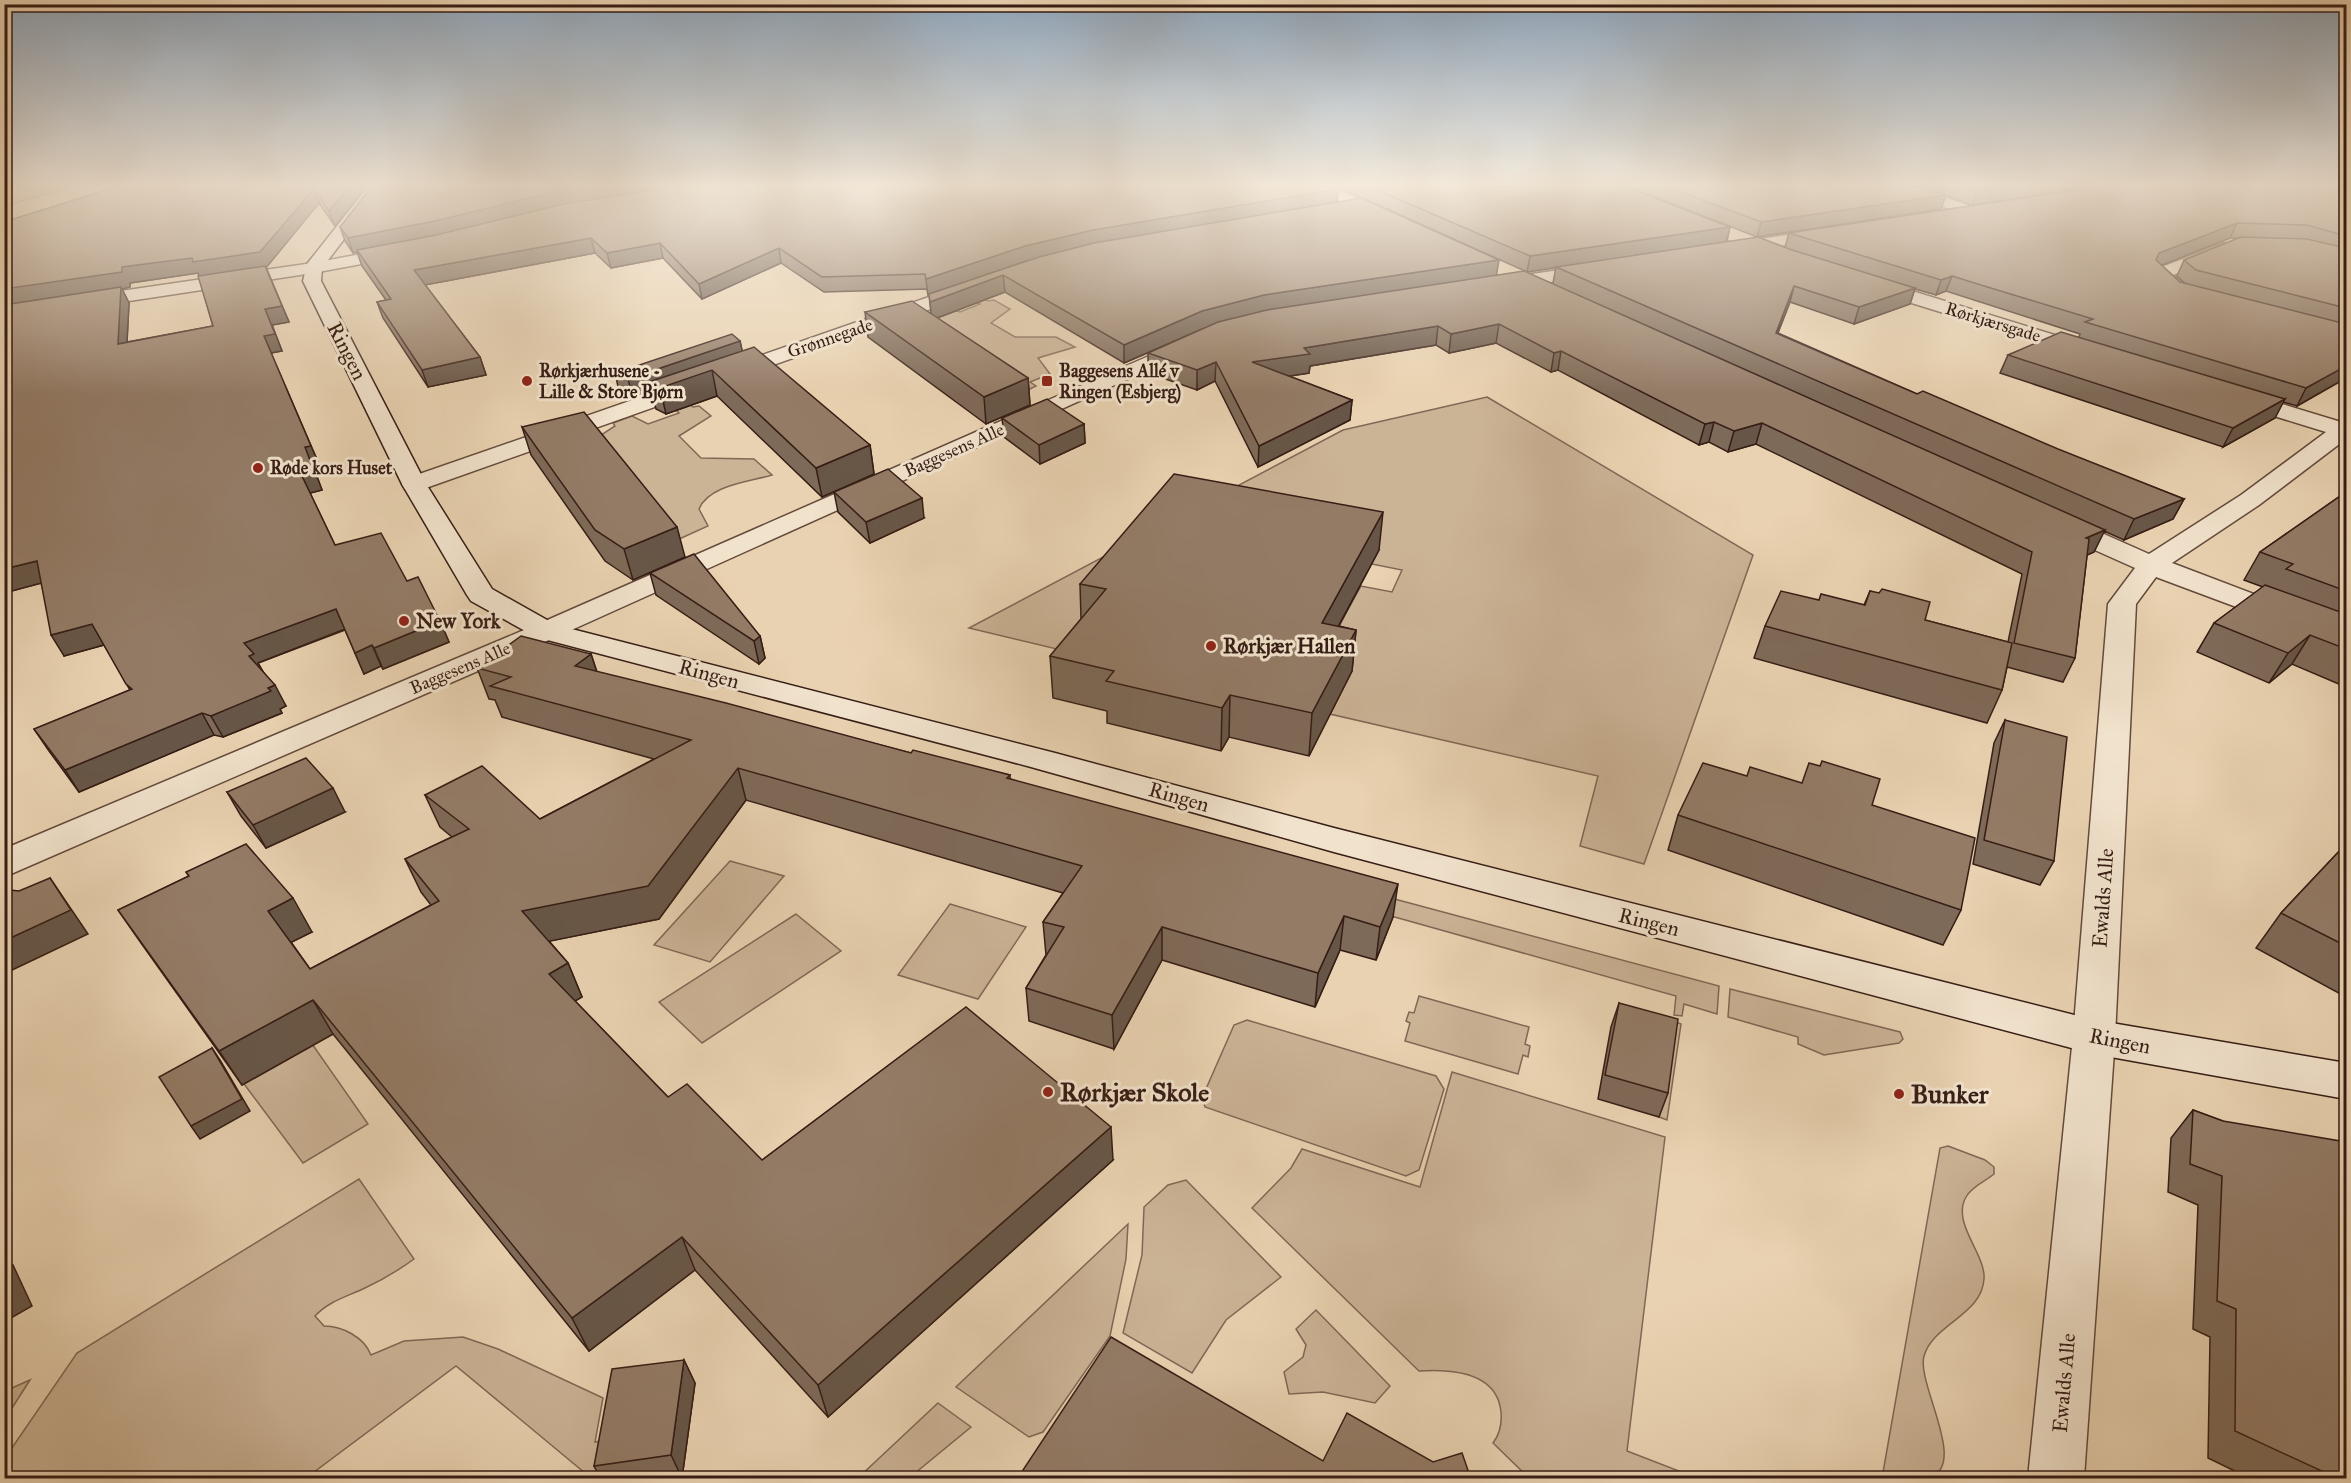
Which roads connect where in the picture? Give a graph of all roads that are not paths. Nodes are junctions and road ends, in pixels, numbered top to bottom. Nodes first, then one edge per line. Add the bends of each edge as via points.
1 (322, 256) edge
2 (374, 256) edge
3 (1783, 256) edge
4 (2204, 256) edge
5 (1794, 260) edge
6 (1623, 265) edge
7 (1491, 266) edge
8 (313, 268) junction
9 (1848, 277) edge
10 (1524, 281) junction
11 (988, 283) edge
12 (1477, 288) edge
13 (1557, 296) edge
14 (2203, 298) edge
15 (4, 314) edge
16 (1210, 335) edge
17 (2103, 356) edge
18 (2218, 391) edge
19 (2345, 430) edge
20 (414, 484) junction
21 (2043, 516) edge
22 (2151, 566) junction
23 (546, 631) junction
24 (2346, 639) edge
25 (4, 864) edge
26 (2094, 1037) junction
27 (2346, 1081) edge
28 (2056, 1479) edge

1 - 8 street
2 - 8 street
3 - 5 street
4 - 14 street via 2160,274 2181,292
6 - 10 street
7 - 10 street
8 - 15 street
8 - 20 street, Ringen via 312,281
9 - 17 street, Rørkjærsgade
10 - 12 street
10 - 13 street
11 - 20 street, Grønnegade
16 - 23 street, Baggesens Alle
18 - 19 street
19 - 22 street, Ewalds Alle
20 - 23 street, Ringen via 481,595
21 - 22 street
22 - 24 street
22 - 26 street, Ewalds Alle via 2122,604
23 - 25 street, Baggesens Alle
23 - 26 street, Ringen
26 - 27 street, Ringen
26 - 28 street, Ewalds Alle

